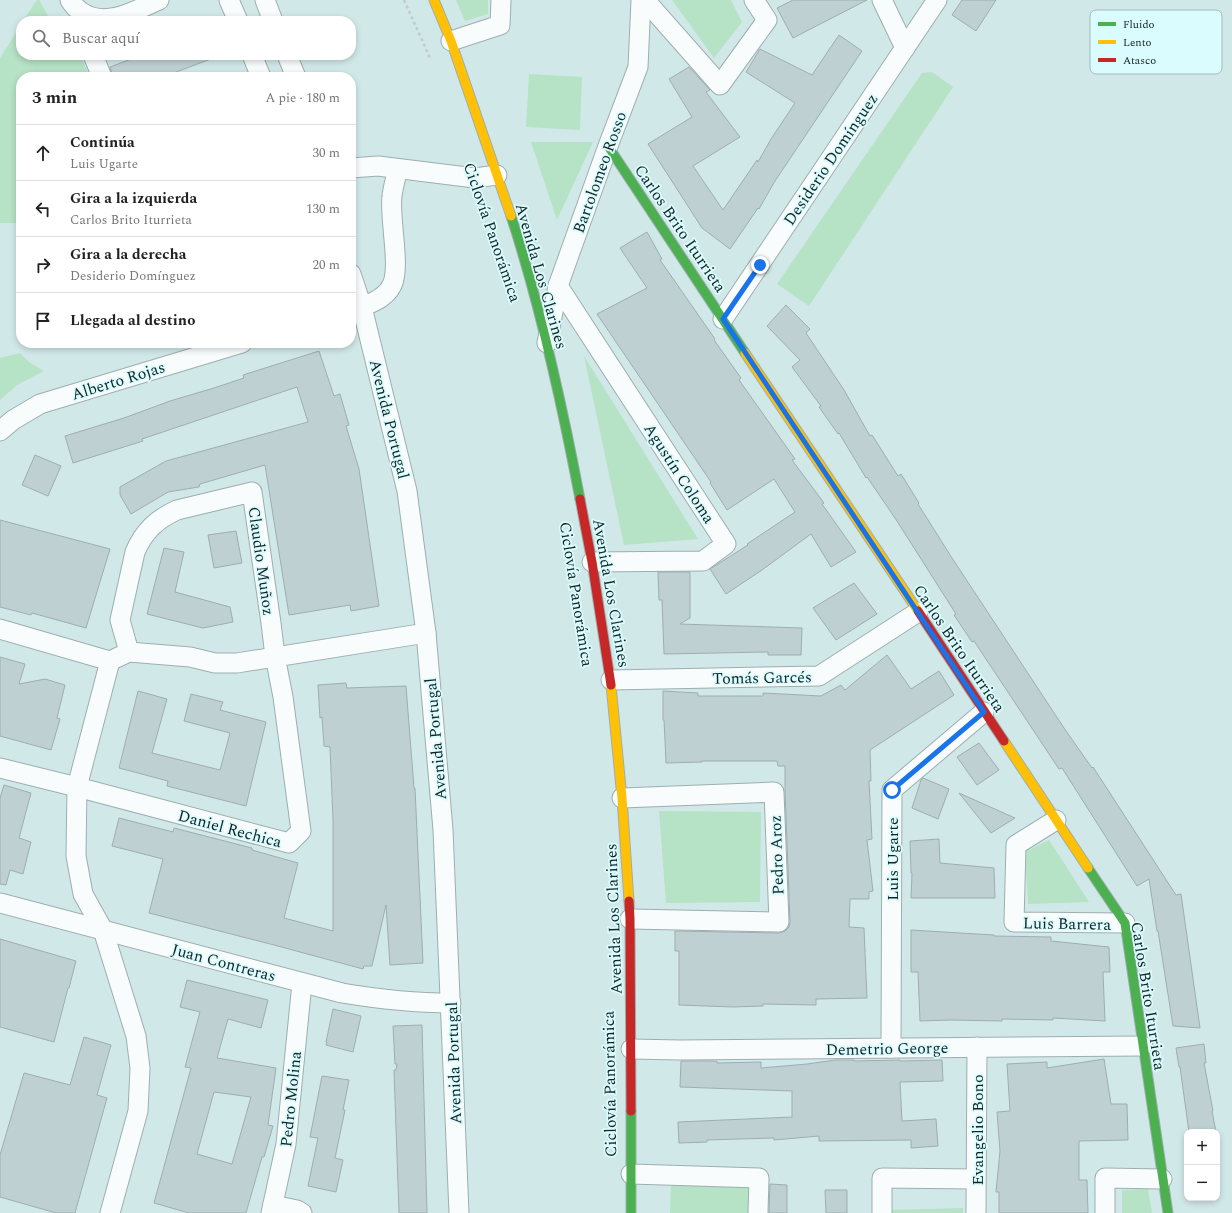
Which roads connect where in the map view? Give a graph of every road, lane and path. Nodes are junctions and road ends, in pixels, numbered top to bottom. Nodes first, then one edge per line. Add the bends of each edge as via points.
1 (70, 0) edge
2 (159, 0) edge
3 (230, 0) edge
4 (265, 0) edge
5 (404, 0) edge
6 (434, 0) edge
7 (501, 0) edge
8 (641, 0) edge
9 (645, 0) edge
10 (754, 0) edge
11 (882, 0) edge
12 (937, 0) edge
13 (88, 16) edge
14 (120, 16) edge
15 (236, 16) edge
16 (271, 16) edge
17 (451, 41) junction
18 (905, 48) junction
19 (95, 60) edge
20 (254, 60) edge
21 (289, 60) edge
22 (431, 61) dead end
23 (100, 72) edge
24 (259, 72) edge
25 (294, 72) edge
26 (608, 146) junction
27 (356, 168) edge
28 (398, 168) junction
29 (497, 175) junction
30 (558, 286) junction
31 (356, 308) edge
32 (723, 319) junction
33 (547, 343) junction
34 (225, 348) edge
35 (0, 431) edge
36 (592, 562) junction
37 (918, 612) junction
38 (0, 629) edge
39 (426, 633) junction
40 (129, 652) junction
41 (274, 656) junction
42 (110, 661) junction
43 (611, 680) junction
44 (984, 712) junction
45 (0, 768) edge
46 (77, 787) junction
47 (622, 798) junction
48 (1056, 820) junction
49 (0, 903) edge
50 (630, 919) junction
51 (1125, 923) junction
52 (103, 930) junction
53 (302, 983) junction
54 (451, 1003) junction
55 (1143, 1046) junction
56 (977, 1047) junction
57 (891, 1048) junction
58 (631, 1049) junction
59 (631, 1174) junction
60 (976, 1179) junction
61 (1162, 1179) junction
62 (272, 1209) edge
63 (110, 1213) edge
64 (302, 1213) edge
65 (458, 1213) edge
66 (632, 1213) edge
67 (758, 1213) edge
68 (882, 1213) edge
69 (976, 1213) edge
70 (1105, 1213) edge
71 (1168, 1213) edge

1 - 13 street
2 - 14 street
3 - 15 street
4 - 16 street
5 - 22 path
6 - 17 street, Avenida Los Clarines
7 - 17 street via 500,25
8 - 26 street, Bartolomeo Rosso via 638,67
9 - 10 street via 720,85 767,20
11 - 18 street
12 - 18 street, Desiderio Domínguez
17 - 29 street, Avenida Los Clarines
18 - 32 street, Desiderio Domínguez
19 - 23 street
20 - 24 street
21 - 25 street
26 - 30 street, Bartolomeo Rosso
26 - 32 street, Carlos Brito Iturrieta
27 - 28 street
28 - 29 street via 475,178
28 - 31 street via 392,196 396,267 393,285 383,297
29 - 33 street, Avenida Los Clarines via 519,241
30 - 33 street, Bartolomeo Rosso
30 - 36 street, Agustín Coloma via 726,544 703,561
31 - 39 street, Avenida Portugal via 407,491
32 - 37 street, Carlos Brito Iturrieta
33 - 36 street, Avenida Los Clarines
34 - 35 street, Alberto Rojas via 40,404
36 - 43 street, Avenida Los Clarines
37 - 43 street, Tomás Garcés via 819,676
37 - 44 street, Carlos Brito Iturrieta
38 - 42 street
39 - 41 street
39 - 54 street, Avenida Portugal via 443,830
40 - 41 street via 190,657 215,663 237,663
40 - 41 street, Claudio Muñoz via 120,620 135,552 146,531 155,522 178,510 252,492
40 - 42 street
41 - 46 street, Daniel Rechica via 283,697 301,831 289,843
42 - 46 street
43 - 47 street, Avenida Los Clarines
44 - 48 street, Carlos Brito Iturrieta
44 - 57 street, Luis Ugarte via 892,790
45 - 46 street
46 - 52 street via 76,856 83,894
47 - 50 street, Avenida Los Clarines
47 - 50 street, Pedro Aroz via 774,792 779,922
48 - 51 street, Carlos Brito Iturrieta
48 - 51 street, Luis Barrera via 1016,845 1014,922
49 - 52 street, Juan Contreras
50 - 58 street, Avenida Los Clarines
51 - 55 street, Carlos Brito Iturrieta
52 - 53 street, Juan Contreras
52 - 63 street via 136,1036 140,1068 138,1112
53 - 54 street, Juan Contreras via 381,999
53 - 62 street, Pedro Molina via 286,1144
54 - 65 street, Avenida Portugal
55 - 56 street, Demetrio George
55 - 61 street, Carlos Brito Iturrieta
56 - 57 street, Demetrio George
56 - 60 street, Evangelio Bono
57 - 58 street, Demetrio George
58 - 59 street, Avenida Los Clarines
59 - 66 street, Avenida Los Clarines
59 - 67 street via 759,1178
60 - 68 street via 882,1178
60 - 69 street, Evangelio Bono
61 - 70 street via 1105,1178
61 - 71 street, Carlos Brito Iturrieta
62 - 64 street via 297,1210

